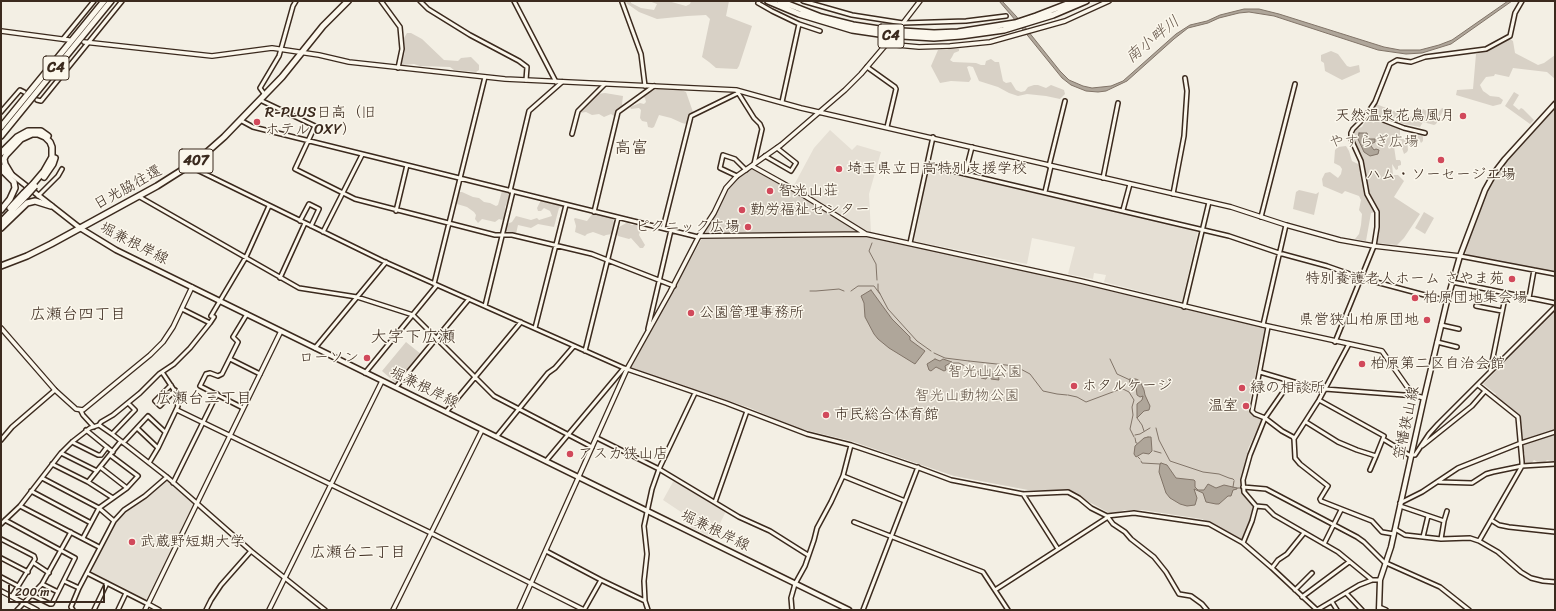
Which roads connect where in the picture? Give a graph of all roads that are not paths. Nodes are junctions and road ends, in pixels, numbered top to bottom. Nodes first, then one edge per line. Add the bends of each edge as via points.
1 (94, 1) edge
2 (104, 1) edge
3 (111, 1) edge
4 (122, 1) edge
5 (296, 1) edge
6 (348, 1) edge
7 (381, 1) edge
8 (420, 1) edge
9 (514, 1) edge
10 (753, 1) edge
11 (768, 1) edge
12 (780, 1) edge
13 (802, 1) edge
14 (920, 1) edge
15 (1075, 1) edge
16 (1086, 1) edge
17 (1109, 1) edge
18 (1522, 1) edge
19 (622, 2) edge
20 (758, 2) edge
21 (1006, 16) dead end
22 (999, 17) junction
23 (1000, 21) tunnel mouth
24 (1026, 22) junction
25 (903, 23) junction
26 (800, 24) junction
27 (1016, 25) junction
28 (900, 27) dead end
29 (1, 31) edge
30 (820, 31) dead end
31 (63, 39) junction
32 (68, 40) dead end
33 (889, 41) dead end
34 (84, 42) dead end
35 (89, 43) junction
36 (886, 44) junction
37 (282, 50) junction
38 (302, 53) junction
39 (867, 67) junction
40 (398, 68) junction
41 (485, 77) junction
42 (1185, 78) dead end
43 (526, 80) junction
44 (556, 82) junction
45 (562, 82) junction
46 (605, 84) junction
47 (1295, 84) dead end
48 (645, 86) junction
49 (654, 86) junction
50 (737, 91) junction
51 (24, 92) dead end
52 (265, 95) junction
53 (38, 100) dead end
54 (260, 100) junction
55 (1064, 101) dead end
56 (782, 102) junction
57 (1118, 103) dead end
58 (1555, 104) edge
59 (1, 112) edge
60 (819, 112) junction
61 (1368, 114) junction
62 (240, 120) junction
63 (1, 127) edge
64 (888, 128) junction
65 (1425, 133) dead end
66 (572, 134) dead end
67 (1, 136) edge
68 (933, 137) junction
69 (308, 141) junction
70 (972, 147) junction
71 (776, 148) junction
72 (1, 153) edge
73 (362, 155) junction
74 (765, 156) junction
75 (407, 165) junction
76 (753, 165) junction
77 (927, 165) junction
78 (189, 166) junction
79 (1050, 166) junction
80 (1, 168) edge
81 (62, 169) dead end
82 (746, 170) junction
83 (11, 174) junction
84 (965, 174) junction
85 (737, 176) junction
86 (460, 178) junction
87 (1103, 178) junction
88 (1130, 184) junction
89 (34, 185) junction
90 (512, 191) junction
91 (1045, 192) junction
92 (343, 193) junction
93 (26, 194) junction
94 (1173, 194) junction
95 (38, 196) junction
96 (138, 196) junction
97 (1209, 202) junction
98 (566, 204) junction
99 (51, 206) junction
100 (269, 206) junction
101 (1, 210) edge
102 (1123, 210) junction
103 (396, 211) junction
104 (594, 212) junction
105 (1, 217) edge
106 (1261, 217) junction
107 (618, 218) junction
108 (300, 221) junction
109 (1, 222) edge
110 (305, 223) junction
111 (449, 223) junction
112 (1286, 225) junction
113 (311, 226) junction
114 (1, 228) edge
115 (80, 228) junction
116 (664, 228) junction
117 (1202, 229) junction
118 (672, 230) junction
119 (323, 232) junction
120 (502, 234) junction
121 (866, 234) junction
122 (698, 236) junction
123 (910, 243) junction
124 (556, 245) junction
125 (1374, 246) junction
126 (1279, 253) junction
127 (1460, 256) junction
128 (246, 257) junction
129 (608, 260) junction
130 (386, 262) junction
131 (1, 266) edge
132 (1534, 270) junction
133 (1555, 274) edge
134 (280, 278) junction
135 (1361, 278) junction
136 (659, 280) junction
137 (1452, 282) junction
138 (436, 284) junction
139 (674, 286) junction
140 (192, 287) junction
141 (1506, 293) junction
142 (357, 297) junction
143 (1529, 298) junction
144 (468, 299) junction
145 (220, 301) junction
146 (1447, 301) junction
147 (1555, 303) edge
148 (485, 306) junction
149 (1476, 306) dead end
150 (1184, 307) junction
151 (1555, 307) edge
152 (182, 309) junction
153 (1502, 312) junction
154 (246, 314) junction
155 (413, 315) junction
156 (521, 322) junction
157 (210, 323) junction
158 (1263, 325) junction
159 (1441, 325) junction
160 (1268, 327) junction
161 (1, 328) edge
162 (535, 328) junction
163 (1459, 329) dead end
164 (281, 331) junction
165 (648, 332) junction
166 (436, 338) junction
167 (1335, 342) junction
168 (1437, 342) junction
169 (1349, 344) junction
170 (574, 346) junction
171 (1457, 346) dead end
172 (315, 348) junction
173 (585, 351) junction
174 (230, 358) junction
175 (626, 369) junction
176 (162, 372) junction
177 (1260, 372) junction
178 (1490, 372) junction
179 (365, 373) junction
180 (260, 374) junction
181 (475, 377) junction
182 (382, 381) junction
183 (1290, 382) junction
184 (171, 385) junction
185 (1478, 385) junction
186 (396, 387) junction
187 (55, 390) junction
188 (174, 390) junction
189 (1325, 390) junction
190 (1485, 391) junction
191 (695, 393) junction
192 (217, 394) junction
193 (1416, 396) junction
194 (1424, 398) junction
195 (1319, 400) junction
196 (128, 403) junction
197 (243, 408) junction
198 (518, 409) junction
199 (177, 410) junction
200 (81, 411) junction
201 (747, 411) junction
202 (446, 412) junction
203 (1265, 418) junction
204 (203, 422) junction
205 (1306, 422) junction
206 (99, 425) junction
207 (94, 426) junction
208 (137, 428) junction
209 (86, 430) junction
210 (482, 430) junction
211 (166, 432) junction
212 (1555, 432) edge
213 (112, 434) junction
214 (568, 434) junction
215 (230, 435) junction
216 (497, 436) junction
217 (597, 438) junction
218 (1294, 439) junction
219 (1383, 439) junction
220 (1, 440) edge
221 (72, 442) junction
222 (122, 442) junction
223 (1521, 443) junction
224 (851, 445) junction
225 (106, 447) junction
226 (592, 447) junction
227 (1420, 447) junction
228 (158, 448) junction
229 (61, 453) junction
230 (112, 454) junction
231 (1376, 456) junction
232 (1412, 456) junction
233 (546, 461) junction
234 (149, 463) junction
235 (52, 464) junction
236 (1555, 464) edge
237 (1522, 466) junction
238 (100, 467) junction
239 (918, 468) junction
240 (659, 469) junction
241 (1370, 470) dead end
242 (97, 471) junction
243 (843, 476) junction
244 (167, 477) junction
245 (579, 477) junction
246 (42, 478) junction
247 (88, 482) junction
248 (1437, 482) junction
249 (173, 483) junction
250 (331, 484) junction
251 (127, 488) junction
252 (1243, 488) junction
253 (31, 491) junction
254 (1023, 494) junction
255 (113, 498) junction
256 (905, 501) junction
257 (715, 502) junction
258 (197, 504) junction
259 (1400, 505) junction
260 (20, 506) junction
261 (1256, 506) junction
262 (99, 508) junction
263 (1341, 510) junction
264 (647, 511) junction
265 (1446, 511) dead end
266 (1108, 516) junction
267 (1428, 516) junction
268 (5, 520) junction
269 (1491, 520) junction
270 (114, 521) junction
271 (1444, 521) junction
272 (854, 522) dead end
273 (91, 523) junction
274 (1, 524) edge
275 (1334, 524) junction
276 (71, 532) junction
277 (1394, 532) junction
278 (1555, 532) edge
279 (430, 533) junction
280 (1304, 533) junction
281 (891, 536) junction
282 (83, 538) junction
283 (1423, 538) junction
284 (1441, 538) junction
285 (1, 539) edge
286 (1479, 541) junction
287 (1242, 543) junction
288 (1324, 544) junction
289 (99, 547) junction
290 (1058, 549) junction
291 (62, 550) junction
292 (251, 551) junction
293 (546, 551) junction
294 (808, 555) junction
295 (1, 558) edge
296 (1349, 562) junction
297 (34, 563) junction
298 (1386, 563) junction
299 (1272, 568) junction
300 (28, 572) junction
301 (49, 573) junction
302 (87, 573) junction
303 (1312, 573) dead end
304 (1, 578) edge
305 (284, 578) junction
306 (64, 580) junction
307 (601, 580) junction
308 (1372, 580) junction
309 (1380, 580) junction
310 (1555, 582) edge
311 (107, 583) junction
312 (531, 583) junction
313 (42, 584) junction
314 (795, 584) junction
315 (18, 586) junction
316 (79, 588) junction
317 (995, 590) junction
318 (1295, 590) junction
319 (1, 591) edge
320 (58, 592) junction
321 (126, 593) junction
322 (1346, 593) junction
323 (32, 595) junction
324 (12, 596) junction
325 (1302, 597) junction
326 (645, 601) junction
327 (1332, 602) junction
328 (23, 603) junction
329 (148, 604) junction
330 (1379, 608) edge
331 (17, 610) edge
332 (37, 610) edge
333 (74, 610) edge
334 (94, 610) edge
335 (118, 610) edge
336 (145, 610) edge
337 (159, 610) edge
338 (206, 610) edge
339 (269, 610) edge
340 (325, 610) edge
341 (393, 610) edge
342 (519, 610) edge
343 (584, 610) edge
344 (648, 610) edge
345 (792, 610) edge
346 (849, 610) edge
347 (863, 610) edge
348 (1008, 610) edge
349 (1207, 610) edge
350 (1317, 610) edge
351 (1337, 610) edge
352 (1362, 610) edge
353 (1386, 610) edge
354 (1469, 610) edge

1 - 31 street
2 - 63 highway, C4
3 - 67 highway, C4
4 - 35 street
5 - 37 street via 292,6
6 - 38 highway, 日光脇往還 / 407 via 323,26
7 - 40 street via 400,27 402,49
8 - 43 street via 428,9 470,35 519,61 527,67
9 - 44 street
10 - 20 street
11 - 27 highway, C4 via 819,21 852,30 886,35 961,36 988,33
12 - 27 highway, C4 via 837,21 909,33 958,32
13 - 25 street via 852,15
14 - 25 street
15 - 24 highway, C4
16 - 24 highway, C4 via 1053,15
17 - 36 street via 1065,21 983,43 919,47
18 - 61 street via 1515,13 1510,36 1493,46 1476,52 1425,57 1411,62 1397,60 1390,64
19 - 48 street via 642,54
20 - 26 street
21 - 22 street
22 - 23 street
22 - 25 street
24 - 27 highway, C4
25 - 28 street
26 - 30 street
26 - 56 street
29 - 31 street
31 - 32 street
33 - 36 street
34 - 35 street
35 - 37 street via 212,56 263,49
35 - 53 street via 40,101
36 - 39 street
37 - 38 street
37 - 52 street via 260,88
38 - 40 street
38 - 52 highway, 日光脇往還 / 407
39 - 60 street
39 - 64 street via 896,89
40 - 41 street
41 - 43 street
41 - 86 street
42 - 94 street via 1187,91 1184,136
43 - 44 street
44 - 45 street
45 - 46 street
45 - 90 street via 529,111
46 - 48 street
46 - 66 street via 578,111
47 - 106 street
48 - 49 street
49 - 50 street
49 - 104 street via 618,112
50 - 56 street
50 - 76 street via 762,129
50 - 116 street via 691,116
51 - 59 street via 20,90
52 - 54 highway, 日光脇往還 / 407
54 - 62 highway, 日光脇往還 / 407
54 - 69 street via 315,126
55 - 79 street
56 - 60 street
57 - 87 street
58 - 127 main road, 笠幡狭山線 via 1495,172 1485,190
60 - 64 street
60 - 71 street
61 - 65 street
61 - 125 street via 1351,133 1352,144 1361,161 1367,194 1377,212
62 - 69 street via 253,127
62 - 78 highway, 日光脇往還 / 407 via 218,144
64 - 68 street
68 - 70 street
68 - 77 street
69 - 73 street
69 - 92 street via 295,169
70 - 79 street
70 - 84 street
71 - 74 street
71 - 74 street via 796,163 791,172
72 - 89 highway via 17,137 28,131 41,131 51,139 55,152 53,164
73 - 75 street
73 - 92 street
74 - 76 street
75 - 86 street
75 - 103 street
76 - 82 street
76 - 121 street
77 - 84 street
77 - 123 street
78 - 96 highway, 日光脇往還 / 407
78 - 100 street
79 - 87 street
79 - 91 street
80 - 83 main road, 堀兼根岸線
80 - 101 highway via 14,182 15,188
81 - 95 street
82 - 85 street
82 - 85 street via 735,159 723,155 720,168
83 - 89 highway via 5,164 6,155 21,139 32,134 45,137 52,147 52,157
83 - 95 main road, 堀兼根岸線
84 - 91 street
85 - 122 street via 726,188 714,213
86 - 90 street
86 - 111 street
87 - 88 street
88 - 94 street
88 - 102 street
89 - 93 highway, bridge
90 - 98 street
90 - 120 street
91 - 102 street
92 - 103 street
92 - 119 street
93 - 105 highway
93 - 109 highway
94 - 97 street
95 - 99 main road, 堀兼根岸線
96 - 115 highway, 日光脇往還 / 407
96 - 128 street
97 - 106 street
97 - 117 street
98 - 104 street
98 - 124 street
99 - 114 highway via 35,201 27,203
99 - 115 main road, 堀兼根岸線
100 - 108 street
100 - 128 street
102 - 117 street
103 - 111 street
104 - 107 street
106 - 112 street
107 - 116 street
107 - 129 street
108 - 110 street
108 - 113 street via 309,204 319,210
110 - 113 street
110 - 134 street
111 - 120 street via 495,235
111 - 138 street
112 - 125 street via 1340,240
112 - 126 street
113 - 119 street
115 - 131 highway, 日光脇往還 / 407 via 40,250
115 - 140 main road, 堀兼根岸線 via 116,250
116 - 118 street
117 - 126 street
117 - 150 street
118 - 122 street
118 - 136 street
119 - 130 street
120 - 124 street
120 - 148 street
121 - 122 street
121 - 123 street
122 - 139 street
123 - 150 street
124 - 129 street
124 - 162 street
125 - 127 street
125 - 135 street
126 - 135 street
126 - 158 street
127 - 132 street
127 - 137 main road, 笠幡狭山線
128 - 134 street
128 - 145 street
129 - 136 street
129 - 173 street
130 - 138 street
130 - 142 street
132 - 133 street
132 - 143 street
134 - 142 street via 304,290
135 - 146 street
135 - 167 street
136 - 139 street
136 - 165 street
137 - 141 street
137 - 146 main road, 笠幡狭山線
138 - 144 street
138 - 155 street
139 - 165 street
140 - 145 main road, 堀兼根岸線
140 - 152 street
141 - 143 street
141 - 153 street
142 - 155 street
142 - 172 street
143 - 147 street
144 - 148 street
144 - 166 street
145 - 154 main road, 堀兼根岸線
145 - 157 street
146 - 159 main road, 笠幡狭山線
148 - 156 street
149 - 153 street
150 - 158 street
151 - 178 street
152 - 157 street
152 - 200 street via 168,334 150,355
153 - 178 street
154 - 164 main road, 堀兼根岸線
154 - 174 street via 233,337 238,342
155 - 166 street
155 - 179 street
156 - 162 street
156 - 181 street
157 - 176 street via 182,357
158 - 160 street
159 - 163 street
159 - 168 main road, 笠幡狭山線
160 - 167 street
160 - 177 street
161 - 187 street
162 - 170 street
164 - 172 main road, 堀兼根岸線
164 - 180 street
165 - 175 street
166 - 181 street
166 - 186 street
167 - 169 street
168 - 171 street
168 - 194 main road, 笠幡狭山線
169 - 189 street
169 - 193 street via 1382,351
170 - 173 street
170 - 198 street
172 - 179 main road, 堀兼根岸線
173 - 175 street
174 - 180 street
174 - 192 street via 222,374 206,374 200,386
175 - 191 street
175 - 214 street
175 - 217 street
176 - 184 street
176 - 196 street
177 - 183 street
177 - 203 street via 1252,411
178 - 185 street
179 - 182 main road, 堀兼根岸線
180 - 197 street
181 - 198 street via 494,396
181 - 202 street
182 - 186 main road, 堀兼根岸線
182 - 250 street
183 - 189 street
183 - 203 street
184 - 188 street
184 - 188 street via 155,401 160,406
185 - 190 street
185 - 227 street via 1438,424
186 - 202 main road, 堀兼根岸線
187 - 200 street
187 - 220 street via 12,427
188 - 199 street via 178,396
189 - 193 street
189 - 195 street
190 - 223 street via 1518,417
190 - 227 street via 1472,406
191 - 201 street
191 - 240 street
192 - 197 street
192 - 204 street
193 - 194 street
194 - 232 main road, 笠幡狭山線
195 - 205 street
195 - 219 street via 1384,436
196 - 206 street
196 - 213 street via 135,410
197 - 215 street
198 - 214 street
198 - 216 street
199 - 204 street
199 - 211 street
200 - 207 street
201 - 224 street via 807,434
201 - 257 street
202 - 210 main road, 堀兼根岸線
203 - 218 street
203 - 252 street via 1245,469
204 - 215 street
204 - 249 street
205 - 218 street
205 - 231 street via 1338,442
206 - 207 street
206 - 213 street
207 - 209 street
208 - 211 street via 148,416
208 - 222 street
208 - 228 street
209 - 221 street
209 - 225 street
210 - 216 main road, 堀兼根岸線
210 - 279 street
211 - 228 street
212 - 223 street
213 - 222 street
214 - 226 street
214 - 233 street
215 - 250 street
215 - 258 street
216 - 233 main road, 堀兼根岸線
217 - 226 street
217 - 240 street
218 - 263 street via 1296,461 1328,486 1321,501
219 - 231 street
219 - 232 street
221 - 225 street via 98,455
221 - 229 street
222 - 230 street
222 - 234 street
223 - 237 street
223 - 248 street via 1458,468
224 - 239 street
224 - 243 street
225 - 230 street
226 - 245 street
227 - 232 street
228 - 234 street
229 - 235 street
229 - 242 street
230 - 238 street
230 - 251 street via 138,476
231 - 241 street
232 - 259 main road, 笠幡狭山線
233 - 245 main road, 堀兼根岸線
234 - 244 street
235 - 246 street
235 - 247 street
236 - 237 street
237 - 248 street via 1486,474 1472,483
237 - 269 street
238 - 242 street
238 - 251 street
239 - 254 street via 951,480
239 - 256 street
240 - 257 street
240 - 264 street
242 - 247 street
243 - 256 street
243 - 294 street via 817,528
244 - 249 street
244 - 270 street via 124,510
245 - 264 main road, 堀兼根岸線
245 - 293 street
246 - 253 street
246 - 262 street
247 - 255 street
248 - 259 street
249 - 258 street
250 - 279 street
250 - 305 street
251 - 255 street
252 - 261 street
252 - 275 street via 1266,489
253 - 260 street
253 - 273 street
254 - 266 street via 1068,492
254 - 290 street
255 - 262 street
256 - 281 street
257 - 294 street via 777,535
258 - 292 street
258 - 329 street
259 - 267 street
259 - 277 main road, 笠幡狭山線
260 - 268 street
260 - 276 street
261 - 280 street via 1266,508
261 - 287 street
262 - 270 street
262 - 273 street
263 - 275 street
263 - 277 street via 1372,521 1382,532
264 - 314 main road, 堀兼根岸線
264 - 326 street via 644,526 647,554
265 - 271 street
266 - 287 street via 1134,513 1203,522 1215,526
266 - 290 street
266 - 349 street via 1154,557 1179,594 1190,596
267 - 271 street
267 - 283 street
268 - 274 street
268 - 291 street
269 - 278 street via 1509,527
269 - 286 street
270 - 289 street
271 - 284 street
272 - 281 street
273 - 282 street
275 - 288 street
275 - 298 street via 1364,542
276 - 282 street
276 - 291 street
277 - 283 street
277 - 298 main road, 笠幡狭山線
279 - 312 street
279 - 341 street
280 - 288 street
280 - 299 street via 1288,554 1278,560
281 - 317 street via 983,572
281 - 347 street
282 - 289 street
283 - 284 street
284 - 286 street via 1470,538
285 - 297 street via 34,556
286 - 310 street via 1498,552 1531,578
287 - 299 street
288 - 296 street
289 - 302 street
290 - 317 street
291 - 301 street
291 - 306 street via 75,558
292 - 305 street
292 - 338 street via 221,585
293 - 307 street
293 - 312 street
294 - 314 street
295 - 300 street
296 - 308 street
296 - 325 street
297 - 300 street
297 - 301 street
298 - 309 main road, 笠幡狭山線
298 - 354 street via 1440,587
299 - 318 street
300 - 315 street
301 - 313 street
302 - 311 street
302 - 316 street
303 - 318 street
304 - 315 street
305 - 339 street
305 - 340 street
306 - 316 street
306 - 320 street
307 - 326 street
307 - 343 street
308 - 309 street
308 - 322 street
309 - 330 main road, 笠幡狭山線
311 - 321 street
311 - 334 street
312 - 342 street
312 - 343 street
313 - 320 street
313 - 323 street
314 - 345 street via 790,598
314 - 346 main road, 堀兼根岸線
315 - 324 street
316 - 333 street via 71,607
317 - 348 street
318 - 325 street
319 - 324 street
320 - 323 street via 52,604
321 - 329 street
321 - 335 street
322 - 327 street
322 - 352 street
323 - 328 street
324 - 328 street
325 - 350 street
326 - 344 street
327 - 350 street
327 - 351 street
328 - 331 street
328 - 332 street
329 - 336 street
329 - 337 street
330 - 353 street

